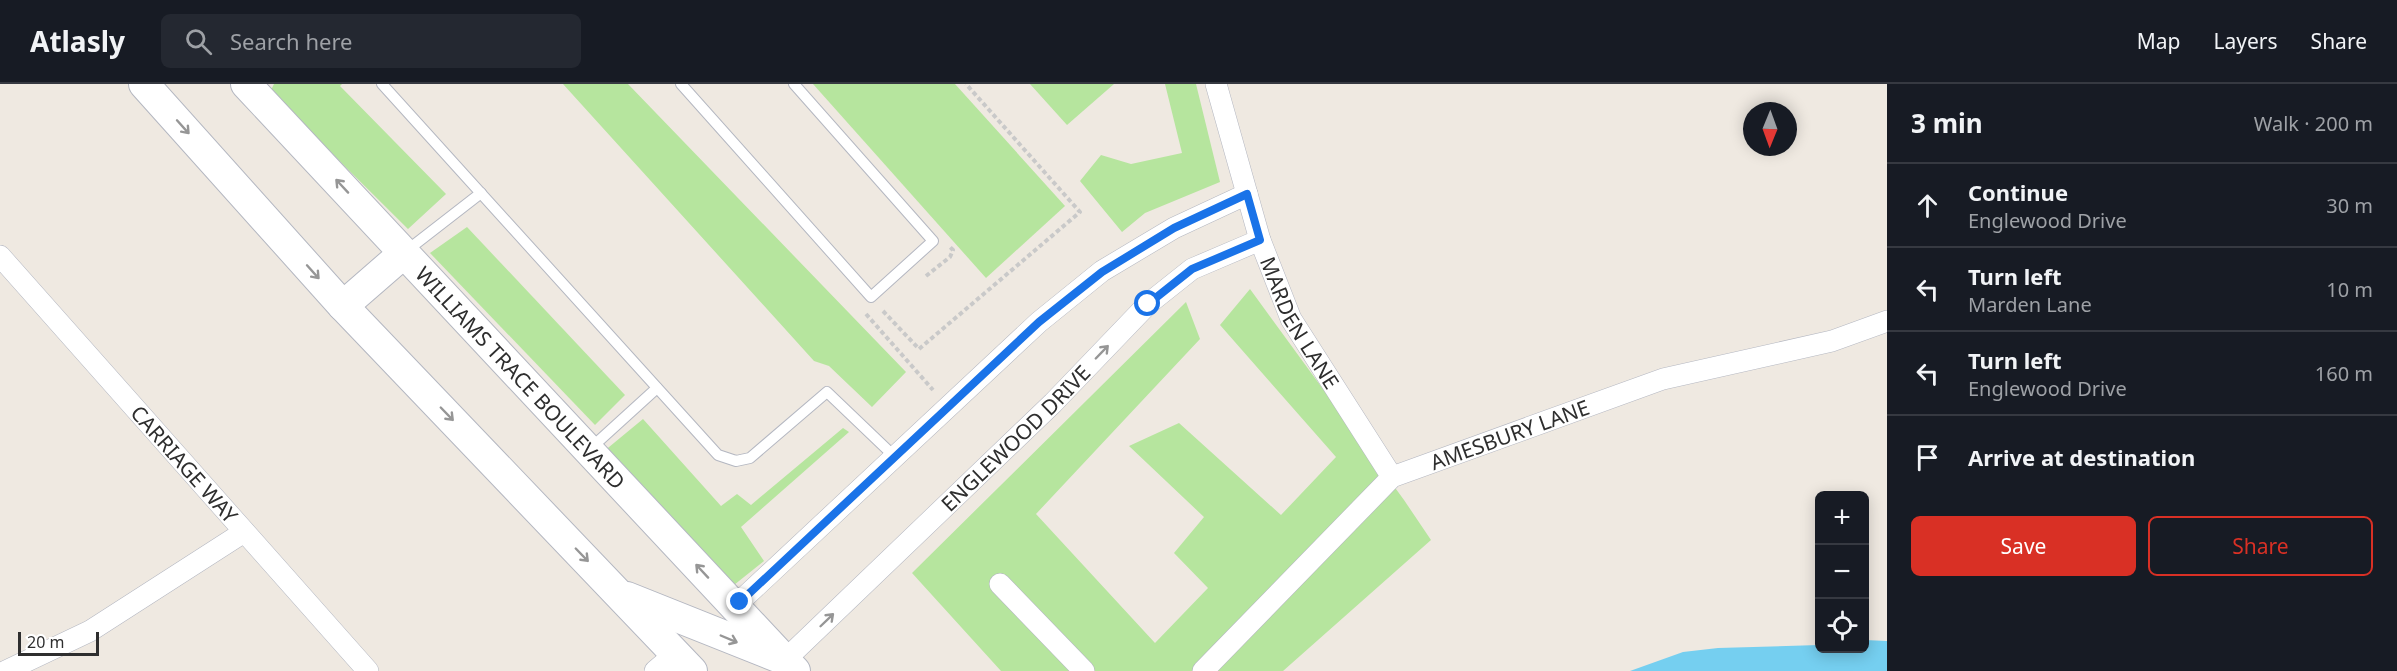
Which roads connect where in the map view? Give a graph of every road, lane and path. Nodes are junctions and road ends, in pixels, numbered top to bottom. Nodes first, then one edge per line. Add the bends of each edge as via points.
1 (144, 84) edge
2 (246, 84) edge
3 (382, 84) edge
4 (681, 84) edge
5 (794, 84) edge
6 (966, 84) edge
7 (1216, 84) edge
8 (481, 193) junction
9 (1247, 194) junction
10 (1260, 240) junction
11 (404, 252) junction
12 (0, 256) edge
13 (871, 297) junction
14 (343, 306) junction
15 (1887, 321) edge
16 (657, 388) junction
17 (589, 450) junction
18 (895, 457) junction
19 (1392, 477) junction
20 (244, 532) junction
21 (1000, 584) dead end
22 (617, 593) junction
23 (735, 606) junction
24 (674, 665) edge
25 (790, 666) edge
26 (6, 671) edge
27 (368, 671) edge
28 (712, 671) edge
29 (1084, 671) edge
30 (1203, 671) edge

1 -> 14 main road
11 -> 2 main road, WILLIAMS TRACE BOULEVARD
3 - 8 lane
4 - 13 lane
5 - 13 lane via 933,241
6 - 13 path via 1080,213 919,349
7 - 9 street, MARDEN LANE
8 - 11 lane
8 - 16 lane
9 - 10 street, MARDEN LANE
9 - 18 street via 1174,228 1102,272 1039,322
10 - 19 street, MARDEN LANE via 1291,319
25 -> 10 street, ENGLEWOOD DRIVE via 1148,304 1192,269
11 - 14 main road
11 - 17 main road, WILLIAMS TRACE BOULEVARD
12 - 20 street, CARRIAGE WAY
14 -> 22 main road
15 - 19 street, AMESBURY LANE via 1832,341 1663,380
16 - 17 lane
16 - 18 lane via 725,459 750,458 826,392
23 -> 17 main road, WILLIAMS TRACE BOULEVARD
18 - 23 street
19 - 30 street, AMESBURY LANE
20 - 26 street via 90,631
20 - 27 street, CARRIAGE WAY
21 - 29 street
22 - 24 main road
22 -> 25 main road
23 - 25 main road, WILLIAMS TRACE BOULEVARD
24 - 28 main road

